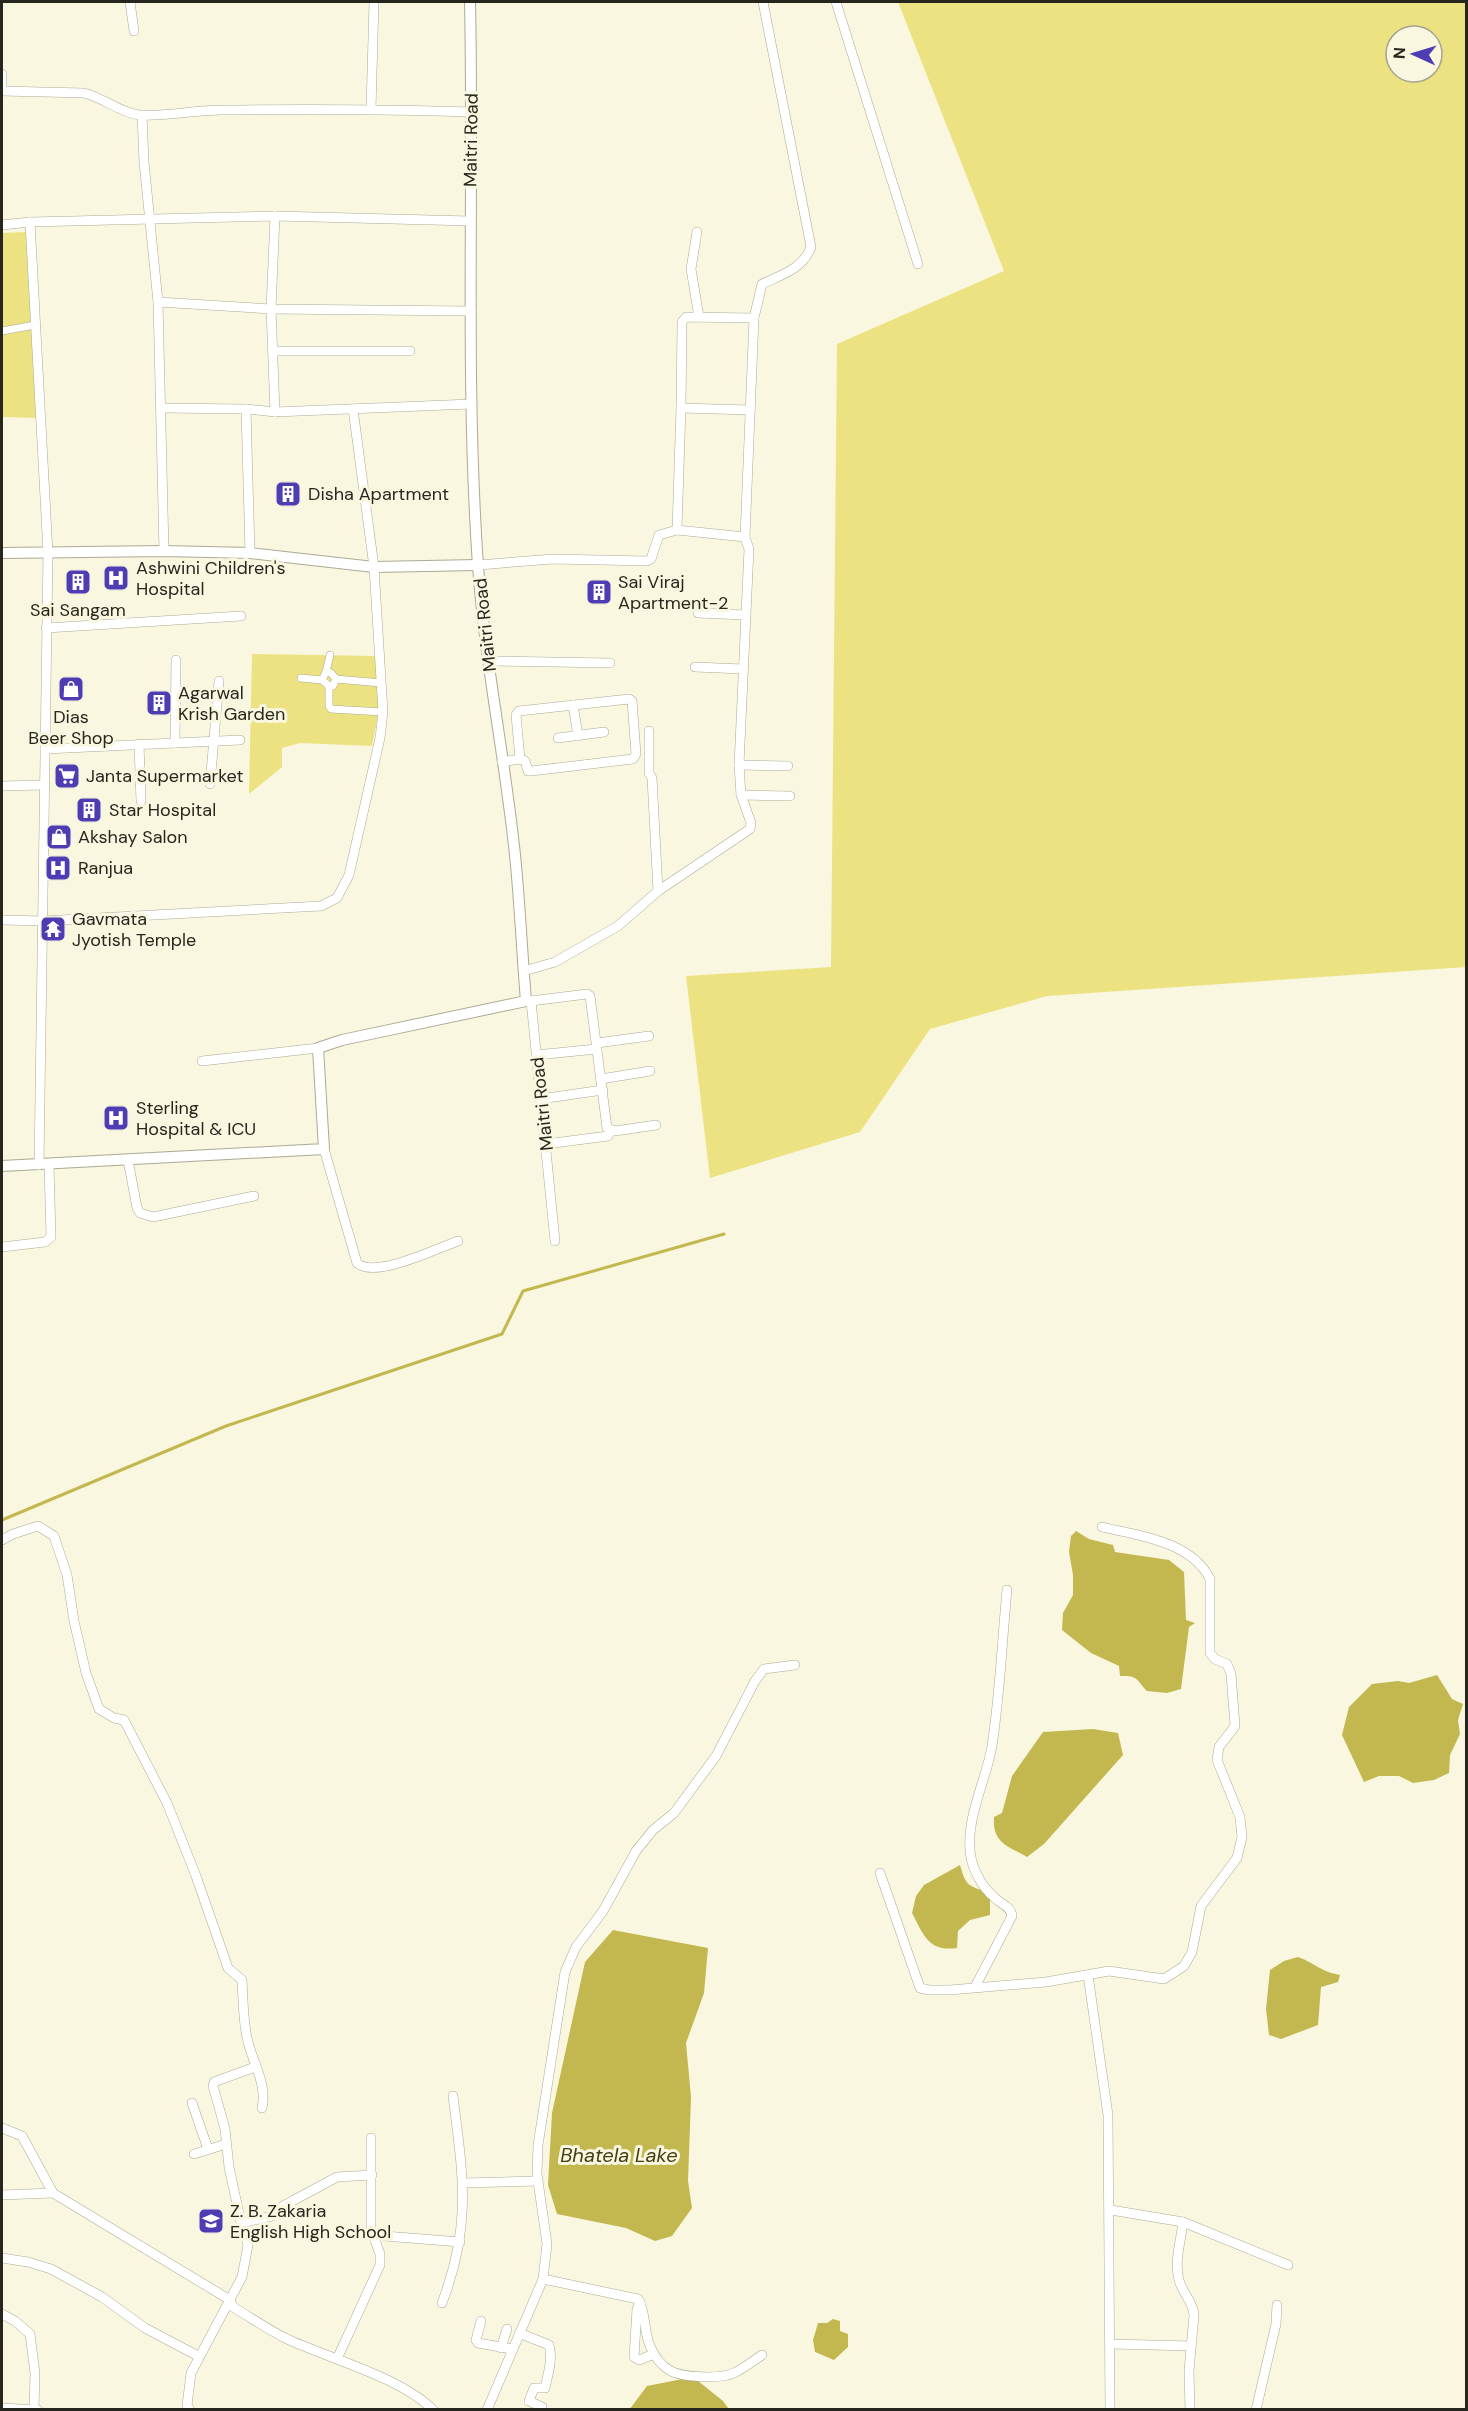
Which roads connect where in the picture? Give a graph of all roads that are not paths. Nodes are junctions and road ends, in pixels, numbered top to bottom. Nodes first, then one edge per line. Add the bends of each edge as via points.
1 (130, 2) edge
2 (367, 2) edge
3 (374, 2) edge
4 (470, 2) edge
5 (763, 2) edge
6 (836, 2) edge
7 (134, 31) dead end
8 (2, 74) edge
9 (2, 91) edge
10 (371, 109) junction
11 (472, 112) junction
12 (142, 115) junction
13 (274, 216) junction
14 (150, 218) junction
15 (470, 221) junction
16 (30, 222) junction
17 (2, 225) edge
18 (697, 232) dead end
19 (918, 264) dead end
20 (158, 302) junction
21 (271, 309) junction
22 (471, 311) junction
23 (699, 317) junction
24 (754, 318) junction
25 (35, 325) junction
26 (2, 331) edge
27 (273, 351) junction
28 (410, 351) dead end
29 (471, 404) junction
30 (162, 408) junction
31 (681, 408) junction
32 (246, 409) junction
33 (352, 409) junction
34 (750, 410) junction
35 (276, 412) junction
36 (677, 530) junction
37 (745, 537) junction
38 (164, 550) junction
39 (2, 553) edge
40 (48, 553) junction
41 (250, 553) junction
42 (478, 565) junction
43 (374, 567) junction
44 (698, 613) dead end
45 (745, 615) junction
46 (241, 616) dead end
47 (46, 628) junction
48 (330, 655) dead end
49 (176, 660) dead end
50 (488, 662) junction
51 (610, 663) dead end
52 (695, 667) dead end
53 (743, 669) junction
54 (327, 672) junction
55 (301, 678) dead end
56 (336, 679) junction
57 (322, 680) junction
58 (219, 681) dead end
59 (381, 683) junction
60 (329, 686) junction
61 (573, 705) junction
62 (383, 712) junction
63 (649, 731) dead end
64 (604, 732) dead end
65 (578, 736) junction
66 (558, 738) dead end
67 (240, 740) dead end
68 (214, 741) junction
69 (175, 742) junction
70 (140, 744) junction
71 (45, 749) junction
72 (520, 759) junction
73 (502, 762) junction
74 (739, 765) junction
75 (788, 766) dead end
76 (210, 784) dead end
77 (44, 785) junction
78 (2, 786) edge
79 (741, 795) junction
80 (790, 796) dead end
81 (141, 801) dead end
82 (658, 891) junction
83 (2, 920) edge
84 (42, 921) junction
85 (524, 971) junction
86 (529, 1001) junction
87 (649, 1036) dead end
88 (597, 1046) junction
89 (318, 1048) junction
90 (536, 1055) junction
91 (202, 1061) dead end
92 (650, 1071) dead end
93 (601, 1078) junction
94 (603, 1090) junction
95 (540, 1099) junction
96 (656, 1125) dead end
97 (611, 1130) junction
98 (546, 1144) junction
99 (324, 1149) junction
100 (128, 1160) junction
101 (44, 1165) junction
102 (2, 1166) edge
103 (254, 1196) dead end
104 (458, 1240) dead end
105 (555, 1241) dead end
106 (2, 1247) edge
107 (1102, 1527) dead end
108 (2, 1540) edge
109 (1007, 1590) dead end
110 (795, 1665) dead end
111 (880, 1873) dead end
112 (1088, 1975) junction
113 (975, 1987) junction
114 (255, 2067) junction
115 (453, 2096) dead end
116 (192, 2103) dead end
117 (262, 2108) dead end
118 (2, 2128) edge
119 (371, 2138) dead end
120 (226, 2144) junction
121 (208, 2149) junction
122 (194, 2154) dead end
123 (372, 2175) junction
124 (537, 2181) junction
125 (464, 2183) junction
126 (53, 2193) junction
127 (2, 2195) edge
128 (1111, 2210) junction
129 (1183, 2222) junction
130 (241, 2223) junction
131 (372, 2235) junction
132 (460, 2242) junction
133 (2, 2258) edge
134 (1288, 2265) dead end
135 (543, 2279) junction
136 (230, 2300) junction
137 (640, 2302) junction
138 (442, 2303) dead end
139 (1277, 2305) dead end
140 (2, 2314) edge
141 (481, 2321) dead end
142 (507, 2330) dead end
143 (519, 2332) junction
144 (1111, 2344) junction
145 (1191, 2346) junction
146 (501, 2348) junction
147 (512, 2349) junction
148 (654, 2354) junction
149 (762, 2355) dead end
150 (198, 2356) junction
151 (337, 2359) junction
152 (2, 2408) edge
153 (36, 2409) edge
154 (189, 2409) edge
155 (434, 2409) edge
156 (486, 2409) edge
157 (542, 2409) edge
158 (1110, 2409) edge
159 (1190, 2409) edge
160 (1256, 2409) edge

1 - 7 street
2 - 3 street
3 - 10 street
4 - 11 street, Maitri Road
5 - 24 street via 811,247 798,266 762,284
6 - 19 street
8 - 9 street
9 - 12 street via 84,93
10 - 11 street
10 - 12 street via 198,110
11 - 15 street, Maitri Road
12 - 14 street
13 - 14 street
13 - 15 street
13 - 21 street
14 - 16 street
14 - 20 street
15 - 22 street, Maitri Road
16 - 17 street
16 - 25 street
18 - 23 street via 691,269
20 - 21 street
20 - 30 street
21 - 22 street
21 - 27 street
22 - 29 street, Maitri Road
23 - 24 street
23 - 31 street via 686,317 682,322
24 - 34 street
25 - 26 street
25 - 40 street
27 - 28 street
27 - 35 street
29 - 33 street
29 - 42 street, Maitri Road
30 - 32 street
30 - 38 street
31 - 34 street
31 - 36 street
32 - 35 street
32 - 41 street
33 - 35 street
33 - 43 street
34 - 37 street
36 - 37 street
36 - 42 street via 659,536 647,561 553,559
37 - 45 street via 749,549
38 - 40 street
38 - 41 street
39 - 40 street
40 - 47 street
41 - 43 street
42 - 43 street
42 - 50 street, Maitri Road
43 - 59 street
44 - 45 street
45 - 53 street
46 - 47 street
47 - 71 street
48 - 54 street
49 - 69 street
50 - 51 street
50 - 73 street, Maitri Road
52 - 53 street
53 - 74 street
54 - 56 street
54 - 57 street
55 - 57 street
56 - 59 street
56 - 60 street
57 - 60 street
58 - 68 street
59 - 62 street
60 - 62 street via 331,709
61 - 65 street
61 - 72 street via 519,711 516,715
61 - 72 street via 632,701 636,754 633,759 531,771
62 - 84 street via 349,874 337,897 321,906
63 - 82 street
64 - 65 street
65 - 66 street
67 - 68 street
68 - 69 street
68 - 76 street
69 - 70 street
70 - 71 street
70 - 81 street
71 - 77 street
72 - 73 street
73 - 85 street, Maitri Road via 515,854
74 - 75 street
74 - 79 street
77 - 78 street
77 - 84 street
79 - 80 street
79 - 82 street via 750,829
82 - 85 street via 618,926 555,962
83 - 84 street
84 - 101 street
85 - 86 street, Maitri Road
86 - 88 street via 587,994
86 - 89 street
86 - 90 street, Maitri Road
87 - 88 street
88 - 90 street
88 - 93 street
89 - 91 street
89 - 99 street
90 - 95 street, Maitri Road
92 - 93 street
93 - 94 street
94 - 95 street
94 - 97 street
95 - 98 street, Maitri Road
96 - 97 street
97 - 98 street via 608,1136
98 - 105 street, Maitri Road
99 - 100 street
99 - 104 street via 357,1263 362,1267 383,1268
100 - 101 street
100 - 103 street via 137,1208 146,1216
101 - 102 street
101 - 106 street via 51,1237 45,1242
107 - 112 street via 1186,1551 1210,1579 1210,1653 1229,1668 1235,1726 1220,1747 1217,1760 1240,1817 1242,1837 1237,1858 1201,1906 1192,1952 1184,1966 1164,1979 1109,1971
108 - 114 street via 38,1526 54,1536 67,1575 86,1673 99,1709 124,1720 166,1803 228,1968 242,1980 246,2033
109 - 113 street via 992,1746 977,1800 970,1847 985,1887 1010,1908 1012,1916
110 - 124 street via 764,1670 755,1681 716,1756 674,1813 636,1851 603,1911 576,1947 565,1972 538,2145
111 - 113 street via 920,1988
112 - 113 street
112 - 128 street via 1108,2115
114 - 117 street via 261,2078
114 - 120 street via 214,2082
115 - 125 street
116 - 121 street
118 - 126 street via 22,2136
119 - 123 street
120 - 121 street
120 - 130 street
121 - 122 street
123 - 130 street via 337,2177 272,2216
123 - 131 street
124 - 125 street
124 - 135 street via 548,2244
125 - 132 street
126 - 127 street
126 - 136 street
128 - 129 street
128 - 144 street
129 - 134 street
129 - 145 street via 1178,2275 1194,2308
130 - 136 street via 248,2245 246,2262
131 - 132 street
131 - 151 street via 380,2253 380,2265
132 - 138 street
133 - 150 street via 51,2269
135 - 137 street via 631,2296
135 - 143 street
136 - 150 street
136 - 151 street via 233,2307 284,2337
137 - 148 street
137 - 148 street via 634,2357 639,2360
139 - 160 street
140 - 153 street via 30,2334
141 - 146 street via 478,2343
142 - 146 street
143 - 147 street
143 - 157 street via 550,2348 545,2388 534,2388 529,2399
144 - 145 street
144 - 158 street
145 - 159 street
146 - 147 street
147 - 156 street
148 - 149 street via 670,2371 710,2376 736,2372
150 - 154 street via 191,2373
151 - 155 street via 397,2385
152 - 153 street

